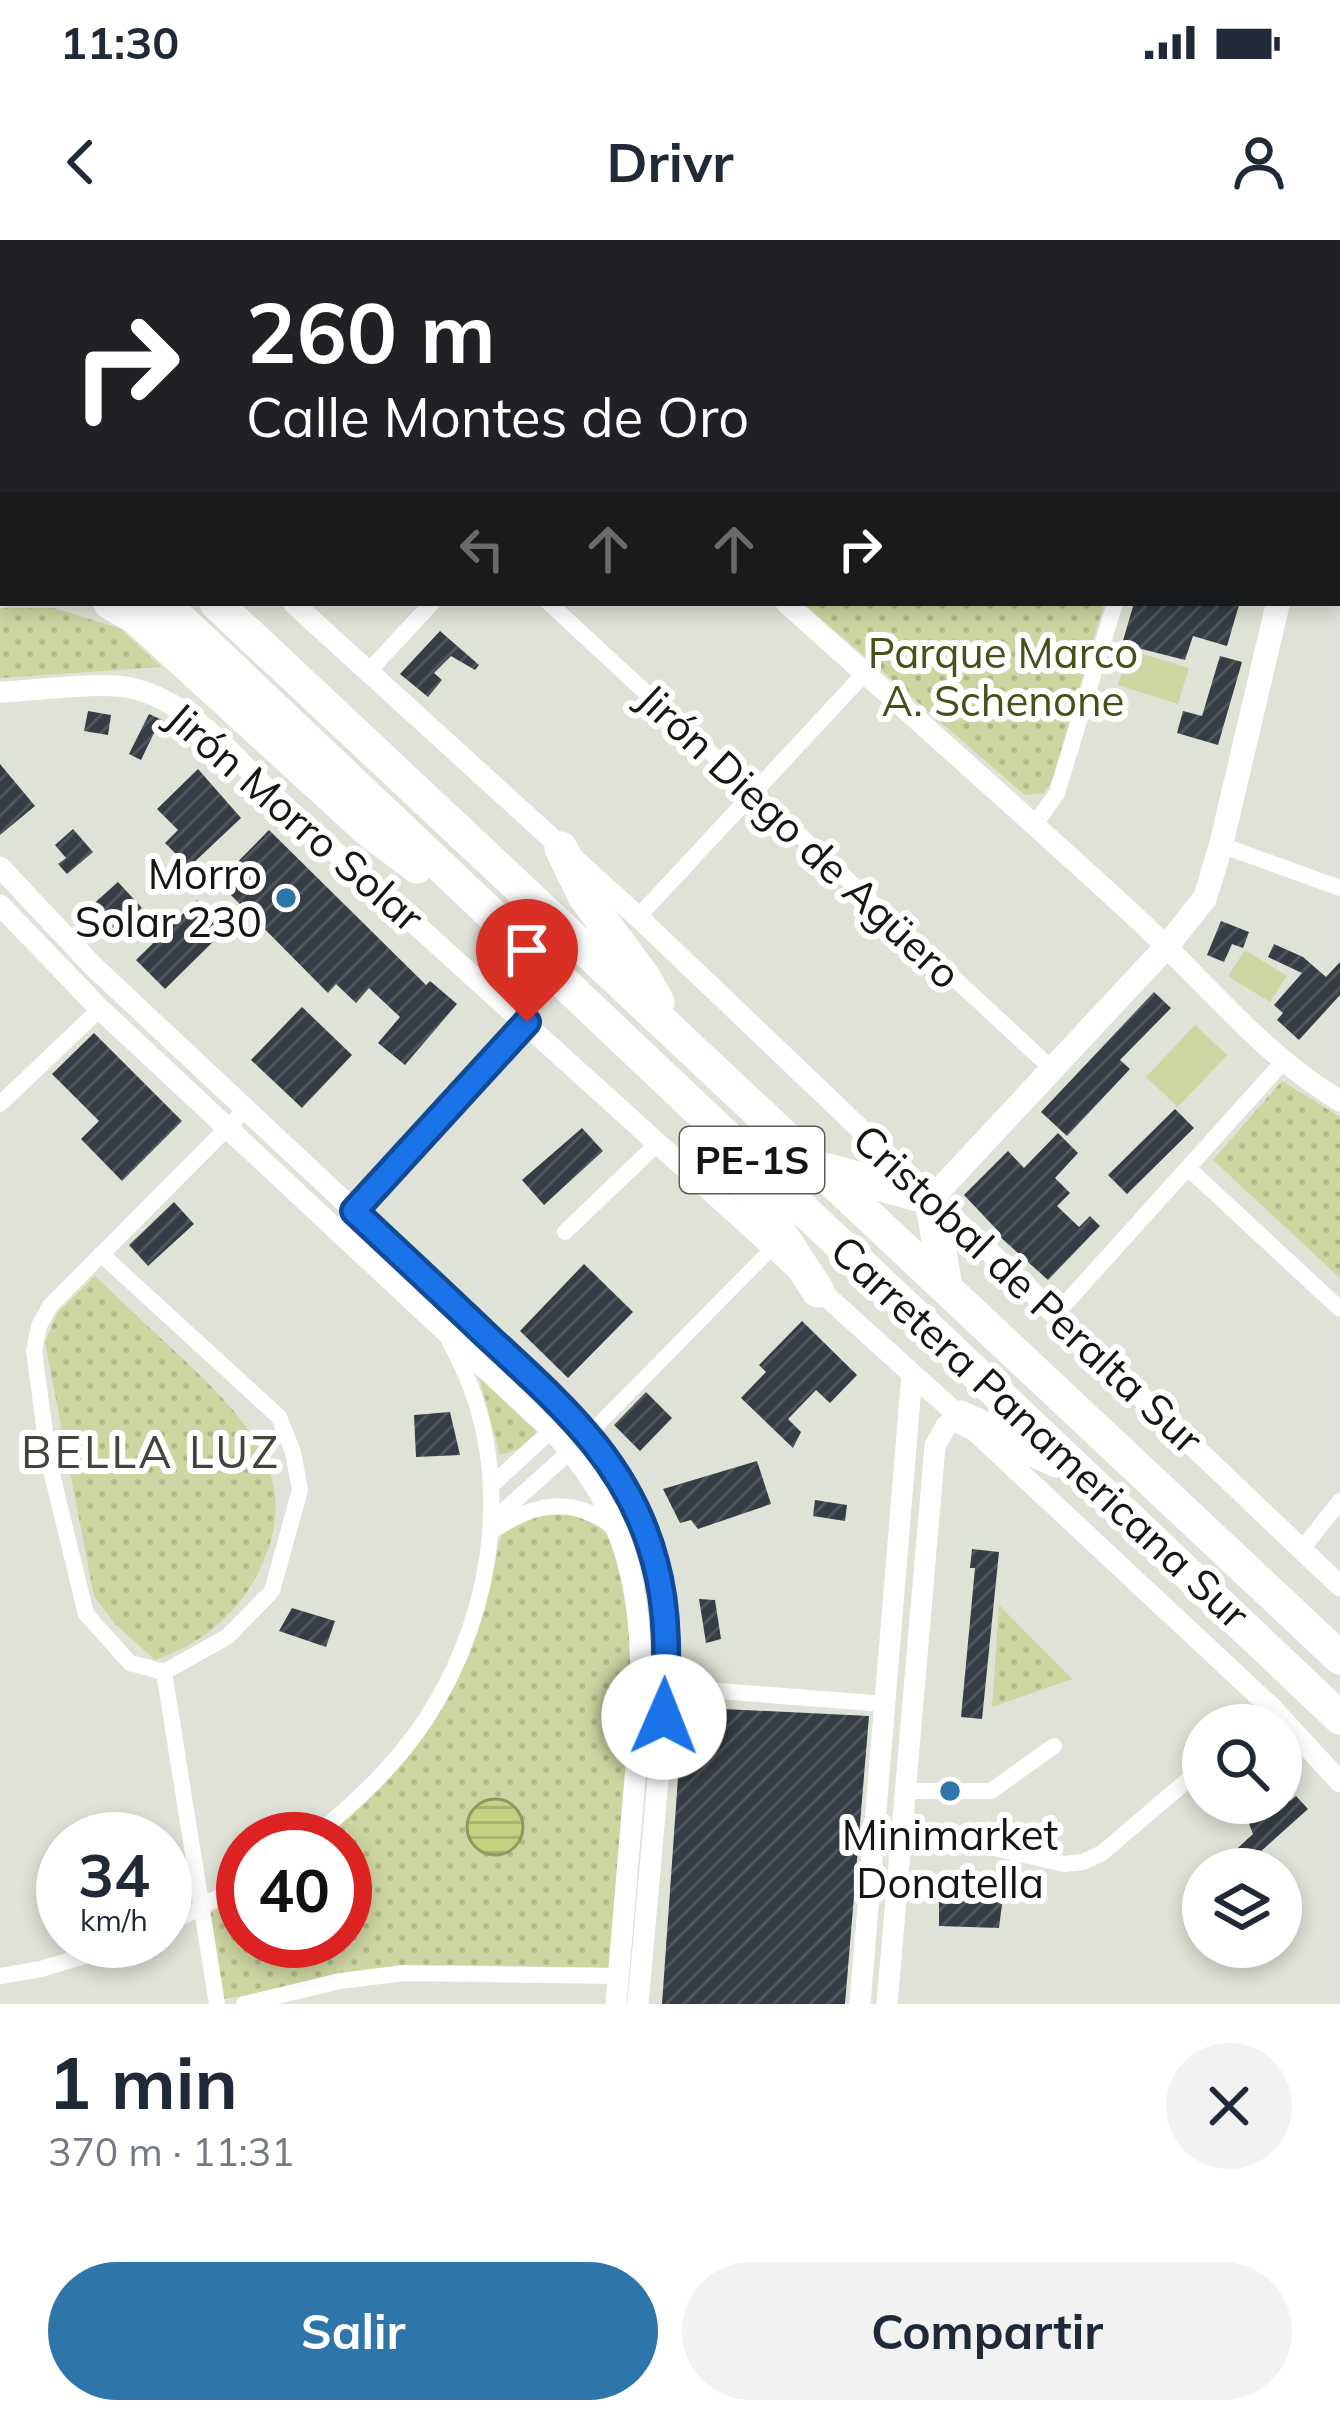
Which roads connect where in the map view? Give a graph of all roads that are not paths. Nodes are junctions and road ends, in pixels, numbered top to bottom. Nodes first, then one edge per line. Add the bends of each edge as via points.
1 (115, 606) edge
2 (166, 606) edge
3 (218, 606) edge
4 (296, 606) edge
5 (429, 606) edge
6 (552, 606) edge
7 (789, 606) edge
8 (1114, 606) edge
9 (1277, 606) edge
10 (368, 672) junction
11 (864, 674) junction
12 (0, 692) edge
13 (753, 794) junction
14 (1035, 824) junction
15 (1221, 845) junction
16 (561, 848) junction
17 (0, 868) edge
18 (1338, 881) edge
19 (0, 905) edge
20 (638, 916) junction
21 (1167, 946) junction
22 (558, 975) junction
23 (100, 1009) junction
24 (527, 1022) junction
25 (676, 1036) junction
26 (1282, 1062) junction
27 (1050, 1067) junction
28 (1340, 1101) edge
29 (0, 1104) edge
30 (246, 1109) junction
31 (227, 1128) junction
32 (658, 1143) junction
33 (815, 1166) junction
34 (1189, 1169) junction
35 (931, 1199) junction
36 (354, 1211) junction
37 (337, 1230) junction
38 (566, 1232) dead end
39 (772, 1249) junction
40 (101, 1253) junction
41 (946, 1287) junction
42 (818, 1291) junction
43 (1340, 1309) edge
44 (1056, 1314) junction
45 (440, 1327) junction
46 (912, 1374) junction
47 (570, 1413) junction
48 (909, 1418) junction
49 (960, 1418) junction
50 (551, 1430) junction
51 (590, 1433) junction
52 (935, 1446) junction
53 (571, 1450) junction
54 (1082, 1472) junction
55 (492, 1486) junction
56 (1340, 1501) edge
57 (492, 1526) junction
58 (619, 1531) junction
59 (1302, 1549) junction
60 (1340, 1586) edge
61 (1299, 1618) junction
62 (1340, 1642) edge
63 (1340, 1658) edge
64 (164, 1672) junction
65 (642, 1684) junction
66 (666, 1686) junction
67 (1268, 1704) edge
68 (885, 1705) junction
69 (1340, 1718) edge
70 (1302, 1741) edge
71 (1054, 1746) dead end
72 (1340, 1782) edge
73 (1182, 1785) edge
74 (905, 1791) junction
75 (341, 1812) edge
76 (902, 1827) junction
77 (216, 1900) edge
78 (201, 1909) junction
79 (192, 1913) edge
80 (44, 1968) edge
81 (0, 1976) edge
82 (619, 1976) junction
83 (217, 2004) edge
84 (244, 2004) edge
85 (616, 2004) edge
86 (638, 2004) edge
87 (860, 2004) edge
88 (887, 2004) edge

1 - 22 highway via 368,830
2 - 22 highway, Carretera Panamericana Sur / PE-1S
3 - 25 highway, Carretera Panamericana Sur / PE-1S
4 - 10 street, Cristobal de Peralta Sur
5 - 10 street
6 - 13 street, Jirón Diego de Agüero
7 - 11 street
8 - 14 street via 1057,793
9 - 15 main road
10 - 16 street, Cristobal de Peralta Sur
11 - 13 street
11 - 14 street
12 - 24 street, Jirón Morro Solar via 126,687 177,707
13 - 20 street
13 - 27 street, Jirón Diego de Agüero
14 - 21 street
15 - 18 street
15 - 21 main road via 1205,898
16 - 20 street, Cristobal de Peralta Sur
16 - 25 highway
17 - 30 street
19 - 23 street
20 - 35 street, Cristobal de Peralta Sur
21 - 26 street
21 - 27 main road
22 - 42 highway via 597,1034 758,1199
22 - 54 highway, Carretera Panamericana Sur / PE-1S
23 - 29 street
23 - 31 street
24 - 32 street, Jirón Morro Solar
24 - 36 street
25 - 33 highway, Carretera Panamericana Sur / PE-1S
26 - 28 street
26 - 34 street
27 - 35 main road
30 - 31 street
30 - 36 street
31 - 37 street
31 - 40 street
32 - 38 street
32 - 39 street, Jirón Morro Solar
33 - 35 highway
33 - 41 highway, Carretera Panamericana Sur / PE-1S
34 - 43 street
34 - 44 street
35 - 41 highway
35 - 44 street, Cristobal de Peralta Sur
36 - 37 street
36 - 47 street
37 - 45 street
39 - 42 street, Jirón Morro Solar
39 - 51 street
40 - 64 street via 39,1326 35,1376 86,1614 130,1663
40 - 64 street via 279,1417 300,1490 272,1591 227,1637
41 - 61 highway, Carretera Panamericana Sur / PE-1S
42 - 46 street, Jirón Morro Solar
44 - 59 street, Cristobal de Peralta Sur
45 - 50 street
45 - 55 street via 465,1370
46 - 48 street
46 - 49 street, Jirón Morro Solar
47 - 50 street
47 - 51 street
48 - 52 street via 926,1421
48 - 68 street
49 - 52 street
49 - 54 highway
49 - 67 street, Jirón Morro Solar
50 - 53 street
50 - 55 street
51 - 53 street
51 - 66 street via 655,1558
52 - 74 street
53 - 57 street
53 - 58 street
54 - 69 highway, Carretera Panamericana Sur / PE-1S
55 - 57 street
56 - 59 street
57 - 58 street via 552,1507 587,1509
57 - 75 street via 462,1646 426,1720
58 - 65 street via 637,1598
59 - 60 street, Cristobal de Peralta Sur
61 - 62 highway
61 - 63 highway, Carretera Panamericana Sur / PE-1S
64 - 78 street
65 - 66 street
65 - 82 street
66 - 68 street
66 - 86 street
68 - 87 street
70 - 72 street, Jirón Morro Solar
71 - 74 street via 991,1791
73 - 76 street via 1083,1862
74 - 76 street
76 - 88 street
77 - 78 street
78 - 79 street
78 - 83 street
80 - 81 street
82 - 84 street via 404,1973
82 - 85 street

